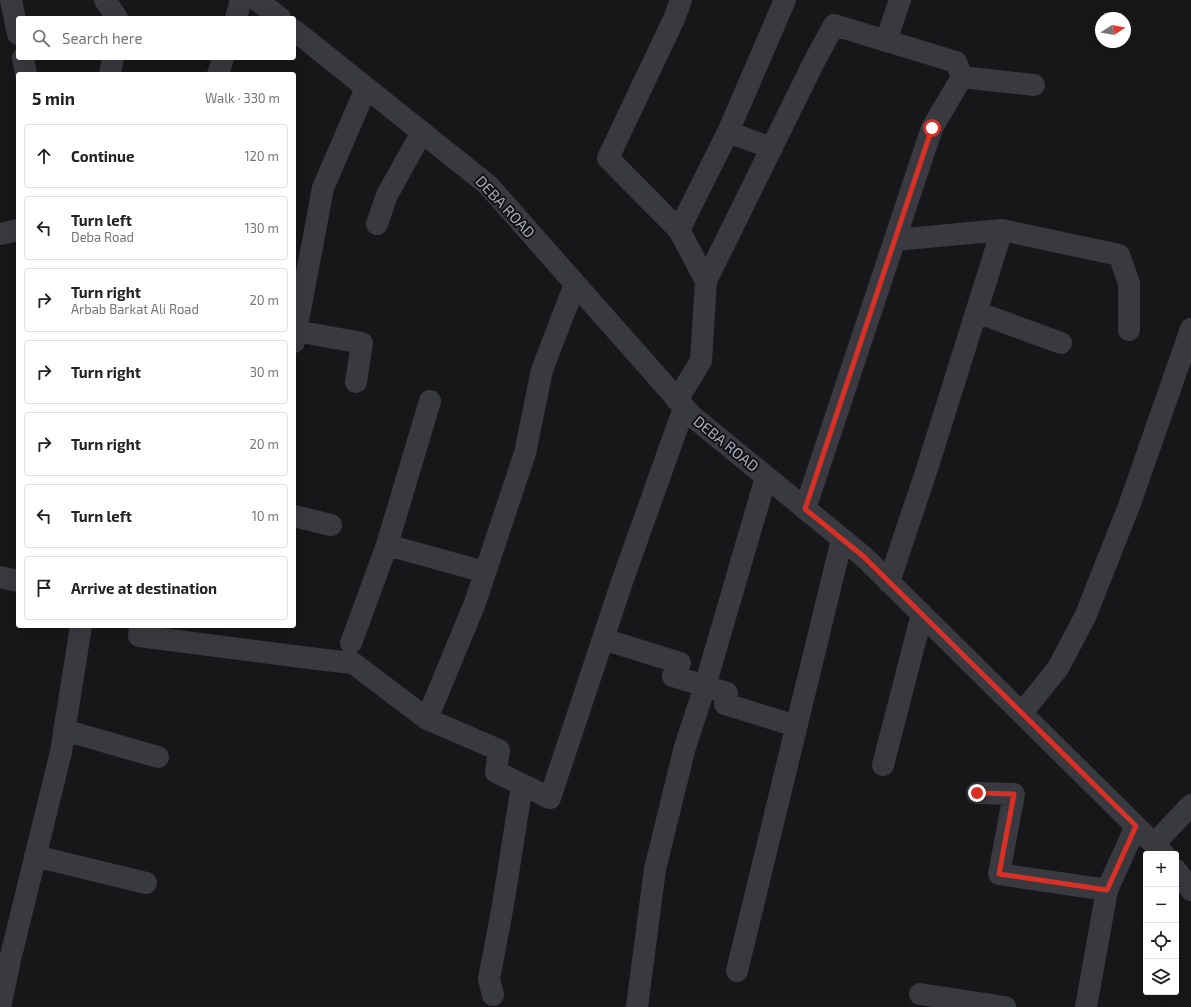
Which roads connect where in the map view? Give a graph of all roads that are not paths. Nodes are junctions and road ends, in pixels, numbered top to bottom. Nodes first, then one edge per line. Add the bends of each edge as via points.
1 (11, 0) edge
2 (105, 0) edge
3 (241, 0) edge
4 (257, 0) edge
5 (681, 0) edge
6 (785, 0) edge
7 (900, 0) edge
8 (116, 16) edge
9 (237, 16) edge
10 (277, 16) edge
11 (16, 24) edge
12 (296, 32) edge
13 (886, 41) junction
14 (22, 60) edge
15 (113, 60) edge
16 (222, 60) edge
17 (26, 72) edge
18 (110, 72) edge
19 (219, 72) edge
20 (962, 77) junction
21 (1034, 85) dead end
22 (366, 88) junction
23 (422, 132) junction
24 (728, 132) junction
25 (772, 148) junction
26 (378, 224) dead end
27 (16, 230) edge
28 (679, 230) junction
29 (1002, 230) junction
30 (0, 234) edge
31 (895, 240) junction
32 (706, 281) junction
33 (575, 284) junction
34 (976, 312) junction
35 (1191, 329) edge
36 (1129, 330) dead end
37 (296, 331) edge
38 (296, 336) edge
39 (1061, 343) dead end
40 (356, 382) dead end
41 (430, 401) dead end
42 (681, 404) junction
43 (766, 477) junction
44 (805, 509) junction
45 (296, 516) edge
46 (331, 525) dead end
47 (842, 539) junction
48 (387, 545) junction
49 (485, 572) junction
50 (0, 577) edge
51 (16, 581) edge
52 (890, 582) junction
53 (922, 614) junction
54 (82, 628) edge
55 (140, 628) edge
56 (603, 639) junction
57 (351, 643) dead end
58 (705, 686) junction
59 (1022, 713) junction
60 (427, 719) junction
61 (796, 726) junction
62 (64, 730) junction
63 (158, 757) dead end
64 (883, 765) dead end
65 (522, 785) junction
66 (977, 793) dead end
67 (1191, 806) edge
68 (1136, 826) junction
69 (1159, 849) edge
70 (35, 856) junction
71 (1179, 874) edge
72 (146, 883) dead end
73 (1107, 890) junction
74 (1191, 890) edge
75 (8, 930) edge
76 (737, 971) dead end
77 (920, 994) dead end
78 (493, 995) dead end
79 (0, 1007) edge
80 (637, 1007) edge
81 (1006, 1007) edge
82 (1086, 1007) edge

1 - 11 street
2 - 8 street
3 - 9 street
4 - 10 street
5 - 28 street via 608,158
6 - 24 street
7 - 13 street
12 - 22 street, DEBA ROAD
13 - 20 street via 956,62
13 - 25 street via 834,25
14 - 17 street
15 - 18 street
16 - 19 street
20 - 21 street
20 - 31 street via 932,128
22 - 23 street, DEBA ROAD
22 - 37 street via 323,188
23 - 26 street via 387,195
23 - 33 street, DEBA ROAD via 488,185
24 - 25 street
24 - 28 street
25 - 32 street
27 - 30 street
28 - 32 street
29 - 31 street
29 - 34 street
29 - 36 street via 1119,254 1129,284
31 - 44 street
32 - 42 street via 701,361
33 - 42 street, DEBA ROAD
33 - 49 street via 542,370 525,453
34 - 39 street
34 - 52 street
35 - 59 street via 1129,506 1085,617 1058,668
38 - 40 street via 362,343
41 - 48 street
42 - 43 street, DEBA ROAD
42 - 56 street
43 - 44 street, DEBA ROAD
43 - 58 street
44 - 47 street, DEBA ROAD
45 - 46 street
47 - 52 street, DEBA ROAD
47 - 61 street
48 - 49 street
48 - 57 street
49 - 60 street via 475,603
50 - 51 street
52 - 53 street, DEBA ROAD
53 - 59 street, DEBA ROAD
53 - 64 street
54 - 62 street
55 - 60 street via 139,636 353,663
56 - 58 street via 680,663 673,676
56 - 65 street via 550,798
58 - 61 street via 727,693 725,704
58 - 80 street via 685,748 655,869
59 - 68 street, DEBA ROAD
60 - 65 street via 499,750 496,772
61 - 76 street
62 - 63 street
62 - 70 street via 61,752
65 - 78 street via 489,979
66 - 73 street via 1014,794 999,874
67 - 69 street
68 - 69 street, DEBA ROAD
68 - 73 street
70 - 72 street
70 - 75 street
71 - 74 street
73 - 82 street
75 - 79 street via 10,960
77 - 81 street

